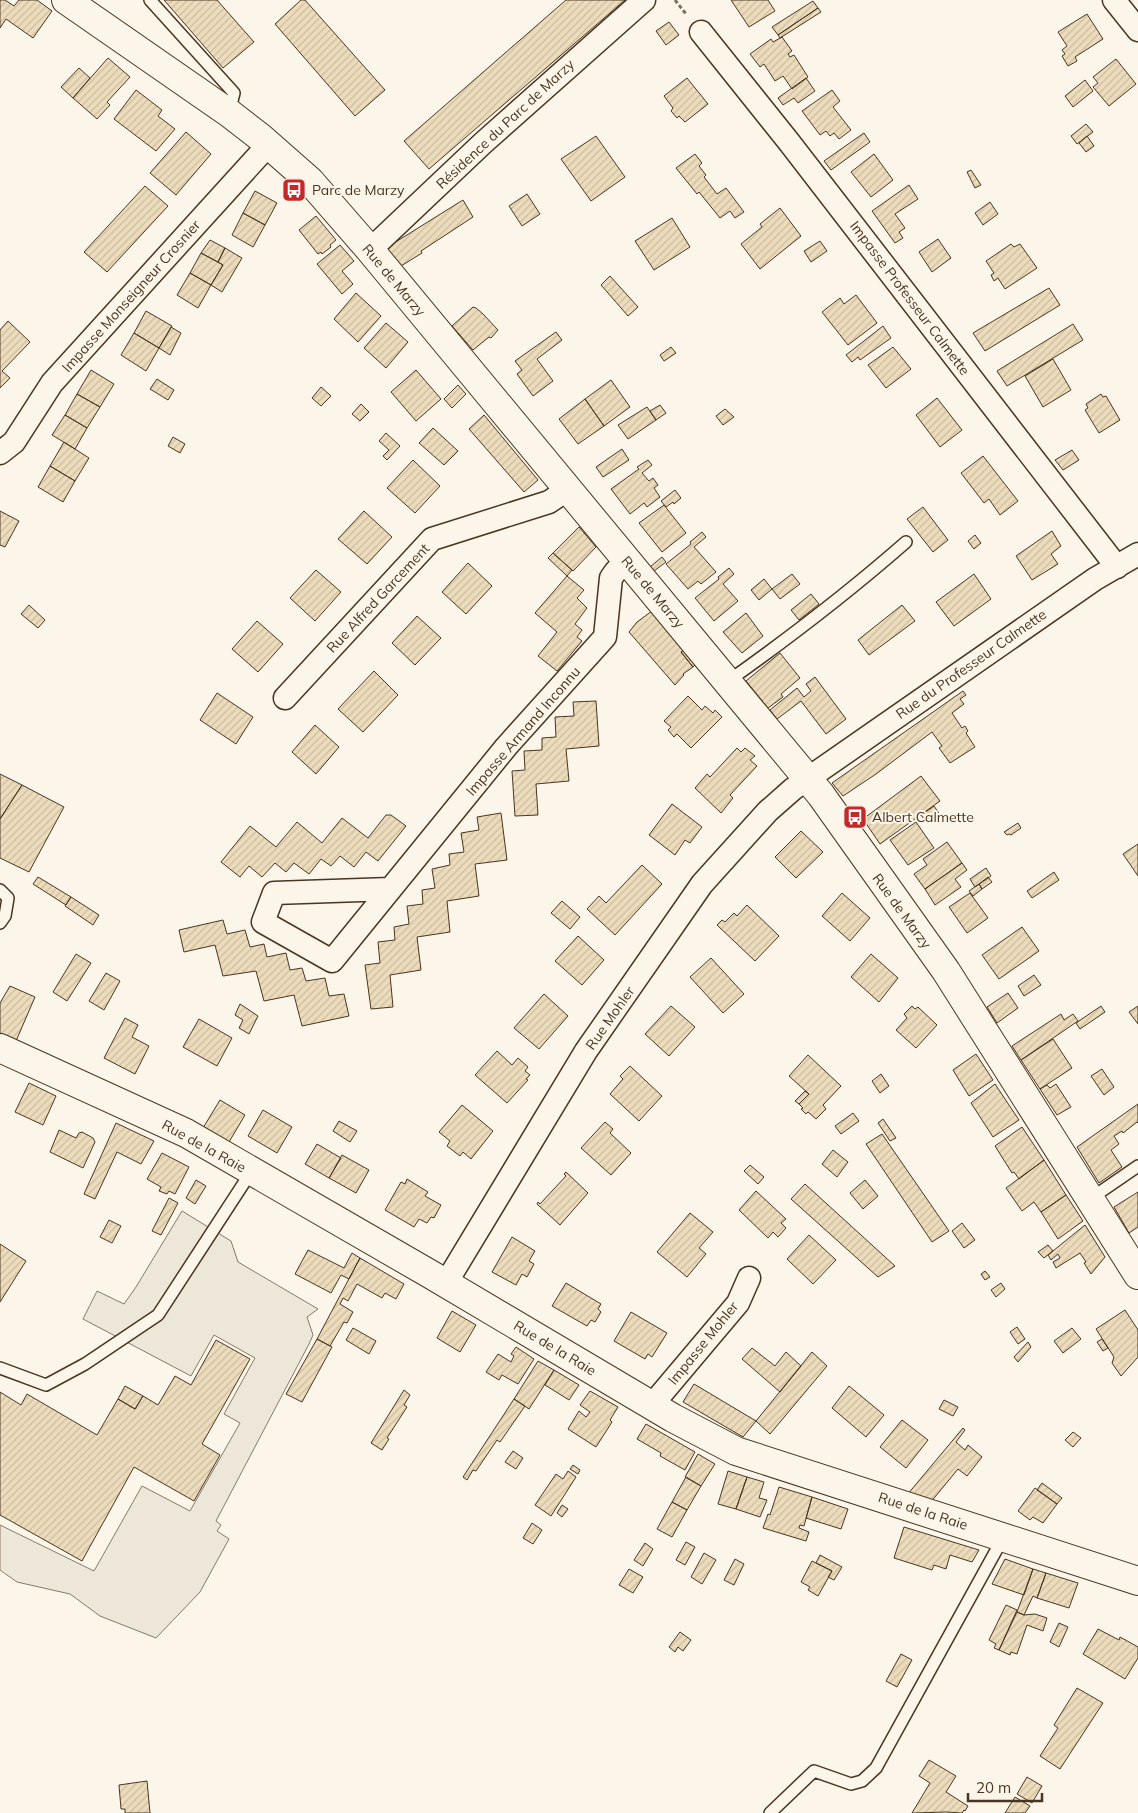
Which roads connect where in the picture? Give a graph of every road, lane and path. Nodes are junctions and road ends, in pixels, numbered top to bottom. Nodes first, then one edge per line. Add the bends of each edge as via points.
1 (66, 0) edge
2 (150, 0) edge
3 (644, 0) edge
4 (1114, 0) edge
5 (1138, 30) edge
6 (700, 32) dead end
7 (229, 113) junction
8 (269, 144) junction
9 (370, 250) junction
10 (0, 453) edge
11 (568, 489) junction
12 (906, 542) dead end
13 (1138, 554) edge
14 (627, 560) junction
15 (1116, 566) junction
16 (728, 682) junction
17 (285, 698) dead end
18 (807, 778) junction
19 (390, 889) junction
20 (0, 890) edge
21 (0, 923) edge
22 (0, 1048) edge
23 (1138, 1166) edge
24 (252, 1172) junction
25 (1090, 1199) junction
26 (1138, 1275) edge
27 (748, 1278) dead end
28 (446, 1283) junction
29 (0, 1368) edge
30 (652, 1405) junction
31 (1003, 1537) junction
32 (1138, 1581) edge
33 (770, 1813) edge

1 - 7 main road, Rue de Marzy
2 - 7 lane via 234,93
3 - 9 street, Résidence du Parc de Marzy via 483,143
4 - 5 street
6 - 15 street, Impasse Professeur Calmette via 789,142
7 - 8 main road, Rue de Marzy
8 - 9 main road, Rue de Marzy via 310,182
8 - 10 street, Impasse Monseigneur Crosnier via 52,383 14,442
9 - 11 main road, Rue de Marzy
11 - 14 main road, Rue de Marzy
11 - 17 street, Rue Alfred Garcement via 549,502 432,539
12 - 16 lane
13 - 15 street, Rue du Professeur Calmette
14 - 16 main road, Rue de Marzy
14 - 19 street, Impasse Armand Inconnu via 612,578 605,638 506,747
15 - 18 street, Rue du Professeur Calmette
16 - 18 main road, Rue de Marzy
18 - 25 main road, Rue de Marzy via 946,971
18 - 28 street, Rue Mohler via 772,807 702,884 586,1050
19 - 19 street, Impasse Armand Inconnu via 332,961 263,922 274,893
20 - 21 lane via 8,898 5,916
22 - 24 main road, Rue de la Raie via 186,1133
23 - 25 lane
24 - 28 main road, Rue de la Raie
24 - 29 lane via 158,1315 85,1364 46,1385
25 - 26 main road, Rue de Marzy
27 - 30 street, Impasse Mohler via 738,1303
28 - 30 main road, Rue de la Raie
30 - 31 main road, Rue de la Raie via 736,1451
31 - 32 main road, Rue de la Raie
31 - 33 lane via 876,1768 862,1781 851,1784 814,1771

